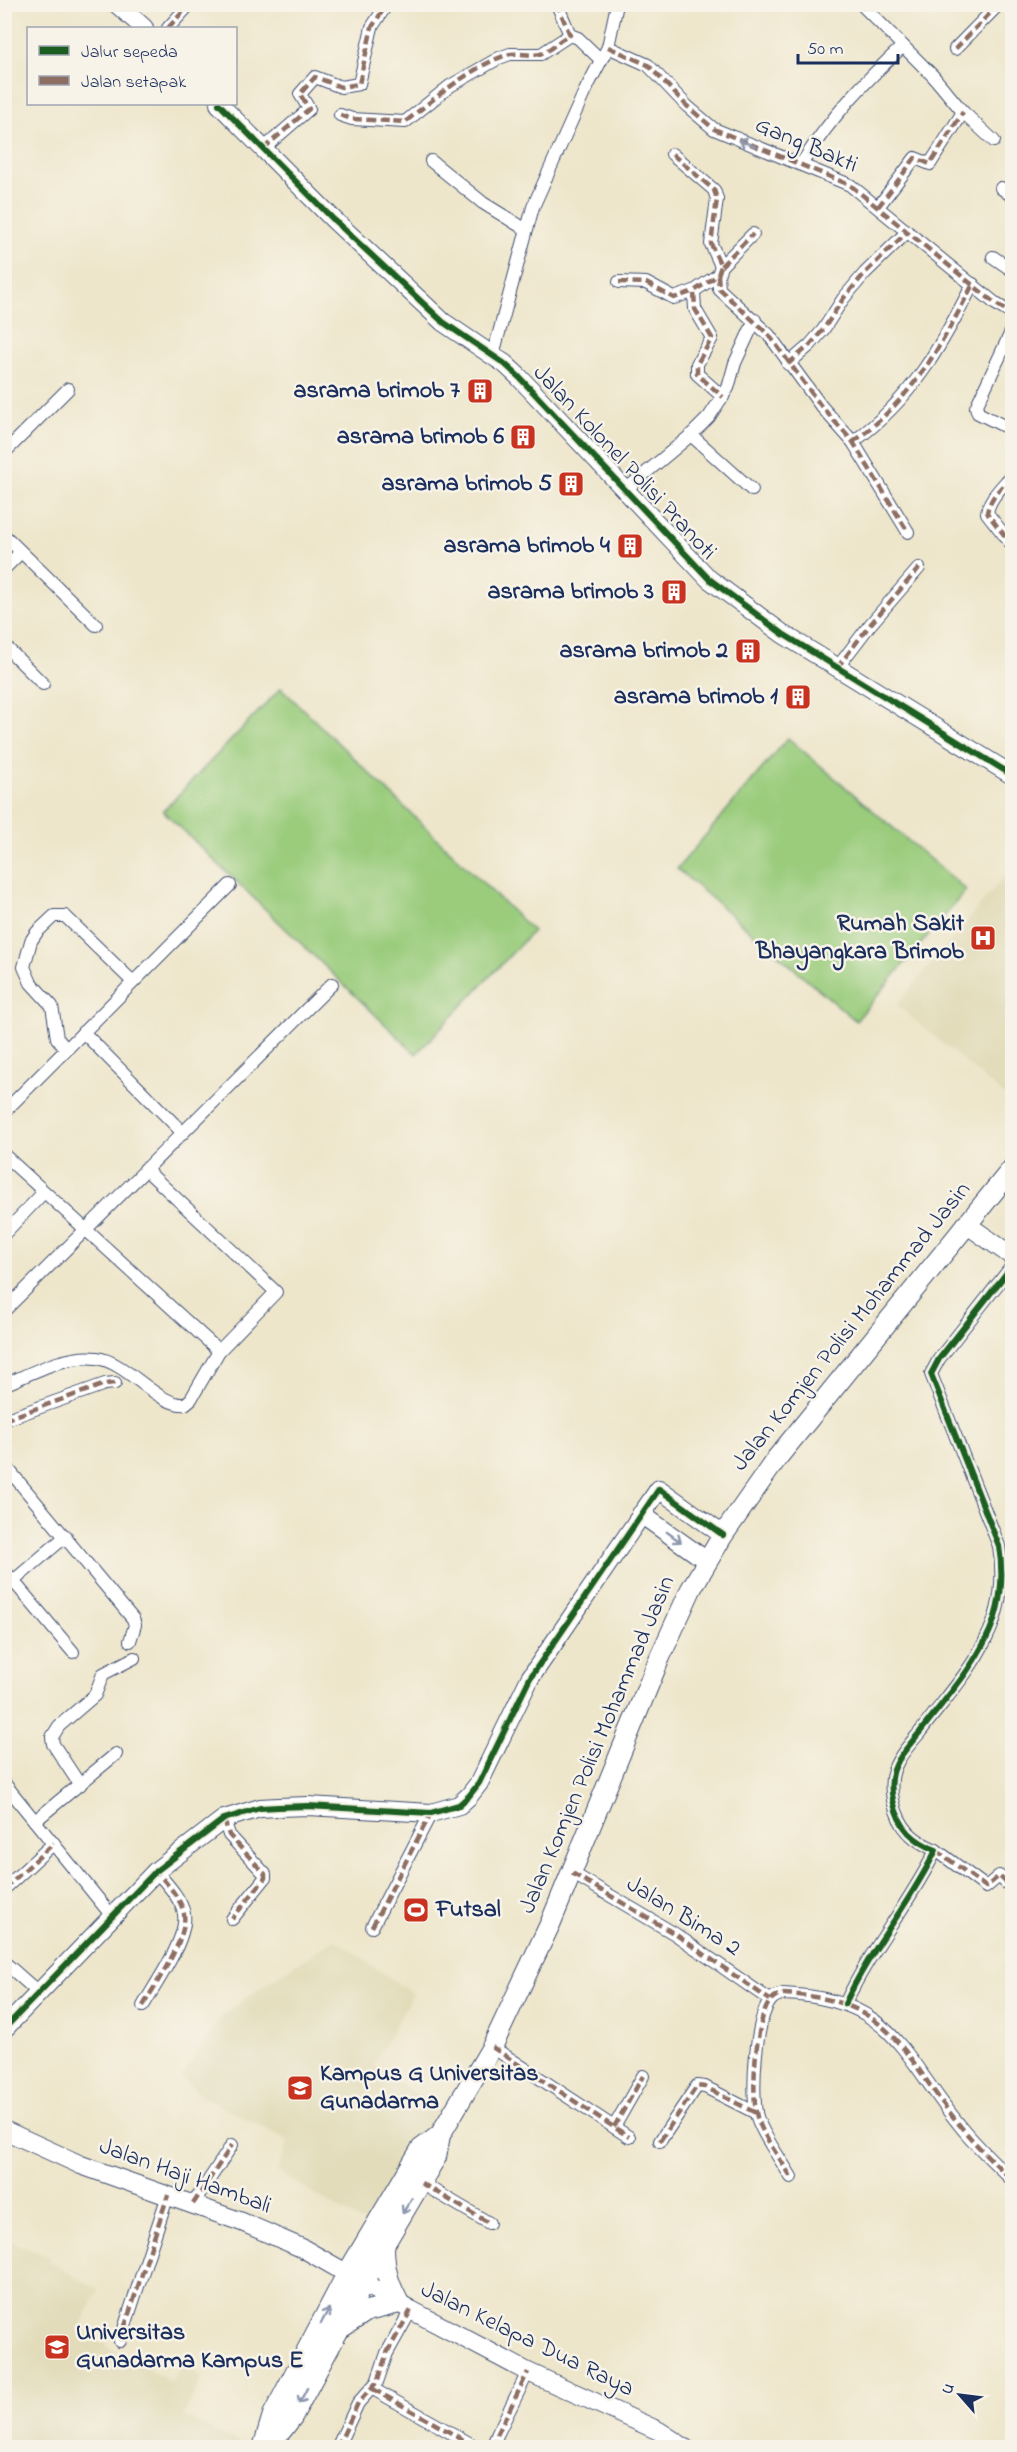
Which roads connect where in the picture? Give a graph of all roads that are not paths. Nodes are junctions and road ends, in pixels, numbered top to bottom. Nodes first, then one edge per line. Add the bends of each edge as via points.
1 (117, 4) edge
2 (190, 4) edge
3 (387, 4) edge
4 (557, 4) edge
5 (617, 4) edge
6 (861, 4) edge
7 (999, 4) edge
8 (143, 27) edge
9 (169, 27) edge
10 (570, 35) junction
11 (903, 46) junction
12 (608, 47) junction
13 (955, 49) dead end
14 (600, 59) junction
15 (220, 105) edge
16 (963, 112) junction
17 (340, 115) dead end
18 (994, 141) dead end
19 (263, 149) junction
20 (672, 154) dead end
21 (431, 161) dead end
22 (802, 164) junction
23 (1001, 188) dead end
24 (1012, 196) edge
25 (878, 207) junction
26 (525, 229) junction
27 (907, 232) junction
28 (753, 234) dead end
29 (993, 257) dead end
30 (1012, 270) edge
31 (719, 271) junction
32 (619, 282) dead end
33 (973, 284) junction
34 (694, 291) junction
35 (1012, 314) edge
36 (755, 321) junction
37 (1012, 330) edge
38 (493, 356) junction
39 (788, 364) junction
40 (68, 389) dead end
41 (723, 397) junction
42 (1012, 430) edge
43 (691, 435) junction
44 (853, 442) junction
45 (4, 453) edge
46 (1012, 475) edge
47 (752, 490) dead end
48 (624, 491) junction
49 (908, 532) dead end
50 (4, 535) edge
51 (1012, 545) edge
52 (21, 552) junction
53 (918, 568) dead end
54 (4, 569) edge
55 (96, 625) dead end
56 (4, 645) edge
57 (837, 668) junction
58 (43, 684) dead end
59 (1012, 775) edge
60 (230, 885) dead end
61 (133, 982) junction
62 (332, 984) dead end
63 (83, 1032) junction
64 (66, 1049) junction
65 (4, 1112) edge
66 (182, 1132) junction
67 (4, 1155) edge
68 (145, 1168) junction
69 (1012, 1169) edge
70 (44, 1192) junction
71 (966, 1224) junction
72 (86, 1228) junction
73 (4, 1234) edge
74 (1012, 1256) edge
75 (1012, 1266) edge
76 (4, 1311) edge
77 (219, 1351) junction
78 (115, 1383) dead end
79 (4, 1385) edge
80 (4, 1420) edge
81 (4, 1464) edge
82 (641, 1514) junction
83 (723, 1535) junction
84 (66, 1536) junction
85 (707, 1561) junction
86 (4, 1570) edge
87 (9, 1585) edge
88 (130, 1641) dead end
89 (73, 1652) dead end
90 (134, 1658) dead end
91 (116, 1754) dead end
92 (4, 1783) edge
93 (80, 1785) junction
94 (430, 1813) junction
95 (224, 1819) junction
96 (35, 1821) junction
97 (54, 1843) junction
98 (936, 1850) junction
99 (156, 1871) junction
100 (572, 1873) junction
101 (1012, 1888) edge
102 (4, 1889) edge
103 (112, 1916) junction
104 (232, 1918) dead end
105 (372, 1928) dead end
106 (4, 1962) edge
107 (39, 1993) junction
108 (770, 2001) junction
109 (845, 2004) junction
110 (143, 2006) dead end
111 (4, 2029) edge
112 (492, 2047) junction
113 (643, 2076) dead end
114 (756, 2114) junction
115 (614, 2127) junction
116 (4, 2130) edge
117 (440, 2136) junction
118 (629, 2137) dead end
119 (660, 2141) dead end
120 (232, 2145) dead end
121 (791, 2177) dead end
122 (1012, 2180) edge
123 (421, 2183) junction
124 (168, 2195) junction
125 (193, 2204) junction
126 (489, 2223) dead end
127 (384, 2245) junction
128 (356, 2277) junction
129 (405, 2306) junction
130 (339, 2329) junction
131 (120, 2341) dead end
132 (528, 2372) junction
133 (373, 2389) junction
134 (264, 2446) edge
135 (337, 2448) edge
136 (478, 2448) edge
137 (497, 2448) edge
138 (686, 2448) edge

1 - 8 street
2 - 9 street
3 - 19 street via 372,27 359,84 341,87 315,77 300,94 309,109
4 - 10 street
5 - 12 street
6 - 11 street
7 - 13 street
10 - 14 street
10 - 17 street via 541,54 499,58 450,86 405,122
11 - 16 street
11 - 22 street via 842,106
12 - 14 street
22 -> 12 street, Gang Bakti via 714,129 648,65
14 - 26 street
15 - 19 street, Jalan Kolonel Polisi Pranoti
16 - 18 street
16 - 25 street via 930,164 915,158
19 - 38 street, Jalan Kolonel Polisi Pranoti via 443,322
20 - 31 street via 714,190 717,199 711,243
21 - 26 street via 483,203
22 - 25 street, Gang Bakti via 850,185
23 - 24 street
25 - 27 street, Gang Bakti
26 - 38 street
27 - 33 street, Gang Bakti
27 - 39 street via 865,273 823,330
28 - 31 street
29 - 30 street
31 - 34 street
31 - 36 street via 719,289
32 - 34 street via 646,283 674,298
33 - 35 street, Gang Bakti
33 - 44 street via 931,363 886,414
34 - 41 street via 695,309 712,338 697,364 697,374
36 - 39 street
36 - 41 street
37 - 42 street via 976,407 978,413
38 - 48 street, Jalan Kolonel Polisi Pranoti via 519,377
39 - 44 street
40 - 45 street
41 - 43 street
43 - 47 street
43 - 48 street
44 - 49 street
46 - 51 street via 987,510
48 - 57 street, Jalan Kolonel Polisi Pranoti via 709,579
50 - 52 street
52 - 54 street
52 - 55 street
53 - 57 street
56 - 58 street
57 - 59 street, Jalan Kolonel Polisi Pranoti
60 - 61 street
61 - 63 street
61 - 64 street via 65,916 54,916 45,924 31,941 24,966 32,983 52,1006 57,1038
62 - 66 street
63 - 64 street
63 - 66 street
64 - 65 street
66 - 68 street
67 - 70 street
68 - 72 street
68 - 77 street via 276,1292
69 - 71 main road, Jalan Komjen Polisi Mohammad Jasin
70 - 72 street
70 - 73 street
71 - 74 street
71 - 83 main road, Jalan Komjen Polisi Mohammad Jasin via 801,1427
72 - 76 street
72 - 77 street
75 - 98 street via 931,1374 995,1534 1002,1570 998,1604 987,1637 954,1690 902,1754 891,1780 897,1812 908,1832
77 - 79 street via 185,1404 171,1402 99,1358 67,1361
78 - 80 street
81 - 84 street
82 - 83 street via 659,1489
82 -> 85 street
82 - 94 street via 530,1678 470,1796 459,1805
83 - 85 main road, Jalan Komjen Polisi Mohammad Jasin
84 - 87 street
84 - 88 street via 133,1619
85 - 100 main road, Jalan Komjen Polisi Mohammad Jasin via 663,1648
86 - 87 street
87 - 89 street
90 - 93 street via 103,1674 95,1695 58,1726 52,1737
91 - 93 street
92 - 96 street
93 - 96 street
94 - 95 street via 308,1806 260,1808
94 - 105 street
95 - 99 street
95 - 104 street via 229,1835 265,1874
96 - 97 street
97 - 102 street
97 - 103 street
98 - 101 street via 986,1887 999,1876
98 - 109 street
99 - 103 street
99 - 110 street via 184,1915 175,1948
100 - 108 street, Jalan Bima 2 via 675,1934
100 - 112 main road, Jalan Komjen Polisi Mohammad Jasin
103 - 107 street
106 - 107 street
107 - 111 street
108 - 109 street via 789,1995
108 - 114 street via 757,2050 753,2091
109 - 122 street via 876,2020 893,2035 959,2125
112 - 115 street
112 - 117 main road, Jalan Komjen Polisi Mohammad Jasin
113 - 115 street
114 - 119 street via 697,2086
114 - 121 street
115 - 118 street
116 - 124 street, Jalan Haji Hambali via 81,2165
117 - 123 main road, Jalan Komjen Polisi Mohammad Jasin via 436,2157
117 - 128 main road, Jalan Komjen Polisi Mohammad Jasin via 421,2149
120 - 125 street
123 - 126 street
123 -> 127 main road, Jalan Komjen Polisi Mohammad Jasin
124 - 125 street, Jalan Haji Hambali
124 - 131 street
125 - 128 street, Jalan Haji Hambali via 275,2236
127 - 128 main road, Jalan Komjen Polisi Mohammad Jasin
127 - 129 main road via 389,2285
128 - 129 street, Jalan Kelapa Dua Raya
128 - 130 main road, Jalan Komjen Polisi Mohammad Jasin
134 -> 128 main road, Jalan Komjen Polisi Mohammad Jasin via 273,2415
129 - 130 main road via 367,2311
129 - 132 street, Jalan Kelapa Dua Raya
129 - 133 street
130 -> 134 main road, Jalan Komjen Polisi Mohammad Jasin via 286,2426
132 - 137 street via 495,2440
132 - 138 street, Jalan Kelapa Dua Raya via 642,2423
133 - 135 street via 358,2403
133 - 136 street

